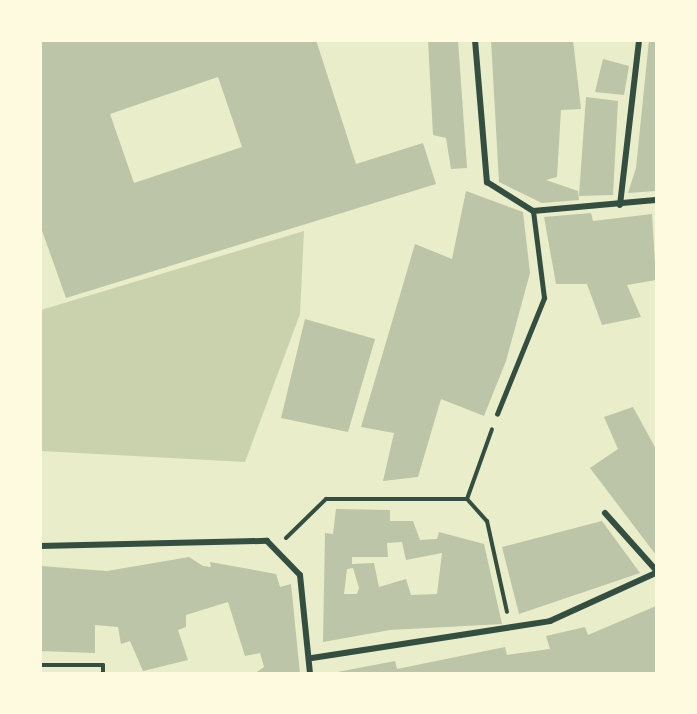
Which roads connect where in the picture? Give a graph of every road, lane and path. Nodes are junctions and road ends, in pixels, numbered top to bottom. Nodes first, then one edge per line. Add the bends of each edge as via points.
1 (475, 40) edge
2 (639, 40) edge
3 (657, 200) edge
4 (620, 206) junction
5 (533, 211) junction
6 (497, 414) joint
7 (467, 499) junction
8 (605, 513) dead end
9 (40, 546) edge
10 (274, 549) junction
11 (657, 572) edge
12 (511, 627) junction
13 (312, 658) junction
14 (40, 665) edge
15 (103, 674) edge
16 (310, 674) edge

1 - 5 street via 487,182
2 - 4 street
3 - 4 street
4 - 5 street
5 - 6 lane via 544,298
6 - 7 path
7 - 10 path via 326,499
7 - 12 path via 487,520
8 - 11 street
9 - 10 street via 267,541
10 - 13 street via 300,575
11 - 12 street via 550,621
12 - 13 street
13 - 16 street
14 - 15 path via 103,665

